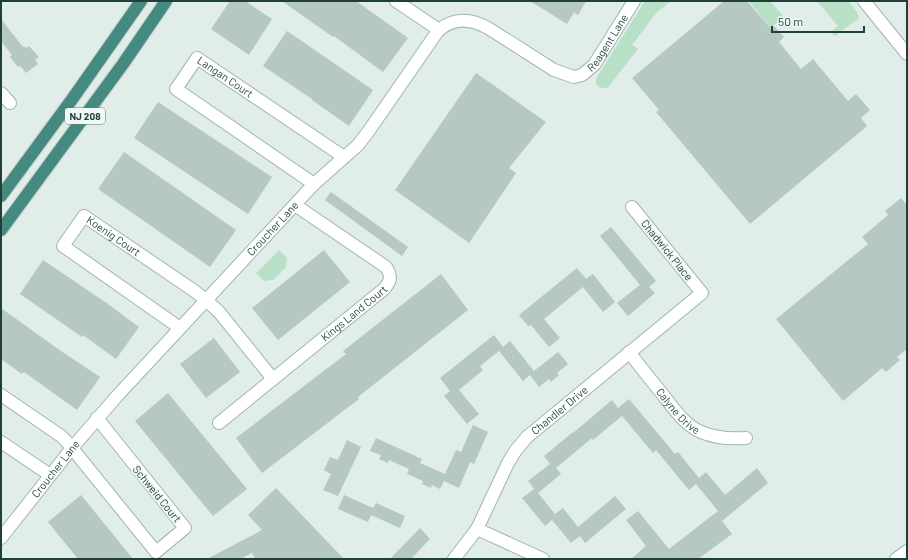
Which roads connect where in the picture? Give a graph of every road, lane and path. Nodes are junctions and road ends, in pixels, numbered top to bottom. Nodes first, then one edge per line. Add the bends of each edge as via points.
1 (141, 1) edge
2 (166, 1) edge
3 (396, 1) edge
4 (634, 1) edge
5 (864, 1) edge
6 (439, 30) junction
7 (907, 54) edge
8 (574, 77) joint
9 (1, 93) edge
10 (10, 103) dead end
11 (344, 157) junction
12 (314, 184) junction
13 (1, 196) edge
14 (295, 205) junction
15 (632, 207) dead end
16 (1, 230) edge
17 (702, 292) joint
18 (206, 300) junction
19 (180, 328) junction
20 (629, 352) junction
21 (273, 379) junction
22 (1, 395) edge
23 (97, 418) junction
24 (218, 423) dead end
25 (746, 438) dead end
26 (1, 442) edge
27 (72, 448) junction
28 (50, 475) junction
29 (477, 529) junction
30 (1, 538) edge
31 (907, 551) edge
32 (454, 559) edge
33 (543, 559) edge
34 (896, 559) edge

1 - 13 highway, NJ 208
2 - 16 highway, NJ 208
3 - 6 street
4 - 8 street, Reagent Lane via 594,65 582,75
5 - 7 street
6 - 8 street, Croucher Lane via 459,21 479,23 554,70
6 - 11 street, Croucher Lane via 368,132
9 - 10 street
11 - 12 street, Croucher Lane
11 - 12 street, Langan Court via 198,58 176,89
12 - 14 street, Croucher Lane
14 - 18 street, Croucher Lane
14 - 21 street, Kings Land Court via 386,267 390,279 384,289
15 - 17 street, Chadwick Place
17 - 20 street, Chandler Drive
18 - 19 street, Croucher Lane
18 - 19 street, Koenig Court via 84,216 63,246
18 - 21 street, Koenig Court
19 - 23 street, Croucher Lane
20 - 25 street, Calyne Drive via 688,424 700,432 714,436
20 - 29 street, Chandler Drive via 527,437 508,464
21 - 24 street, Kings Land Court
22 - 27 street via 61,436
23 - 27 street, Croucher Lane
23 - 27 street, Schweid Court via 185,528 156,552
26 - 28 street
27 - 28 street, Croucher Lane
28 - 30 street, Croucher Lane
29 - 32 street, Chandler Drive
29 - 33 street
31 - 34 street

